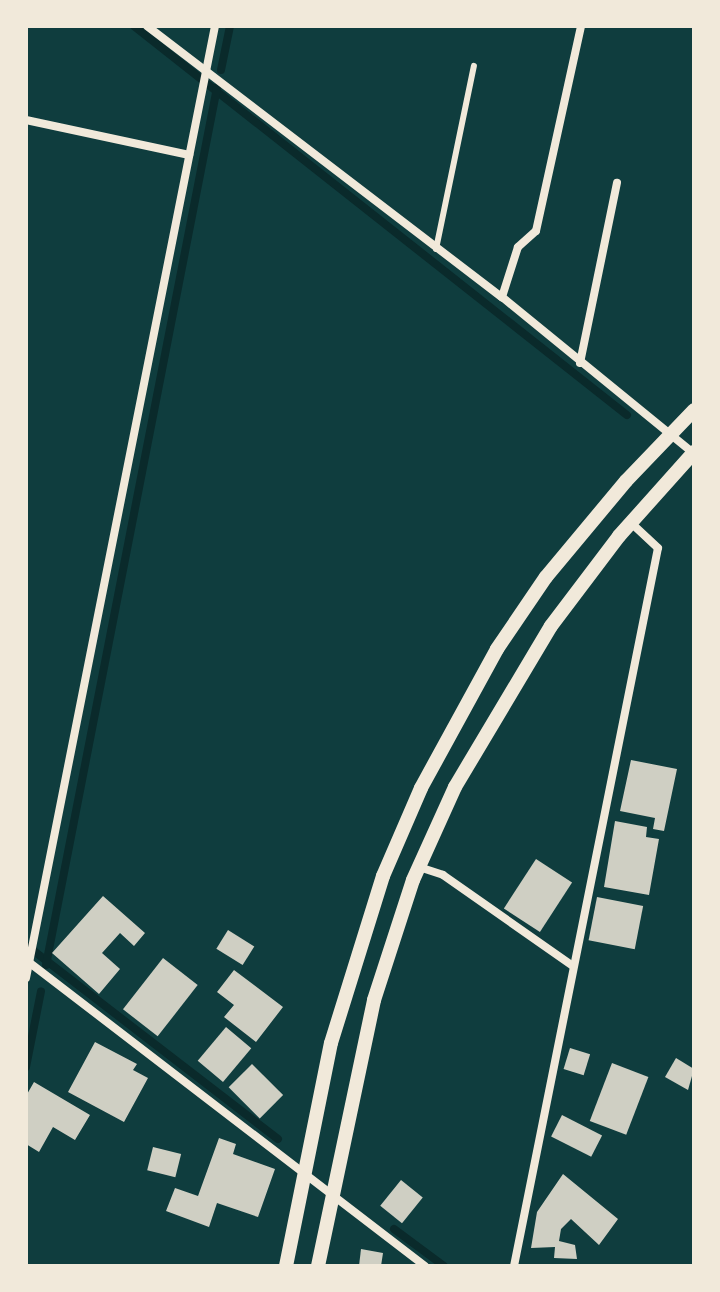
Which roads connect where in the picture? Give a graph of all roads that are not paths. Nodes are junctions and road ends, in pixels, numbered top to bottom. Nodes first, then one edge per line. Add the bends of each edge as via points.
1 (147, 26) edge
2 (215, 26) edge
3 (581, 26) edge
4 (474, 66) dead end
5 (204, 79) junction
6 (26, 120) edge
7 (189, 155) junction
8 (617, 183) dead end
9 (436, 249) junction
10 (502, 297) junction
11 (580, 363) junction
12 (694, 410) edge
13 (669, 434) junction
14 (694, 453) edge
15 (631, 523) junction
16 (419, 867) junction
17 (29, 955) edge
18 (573, 966) junction
19 (26, 978) edge
20 (304, 1174) junction
21 (332, 1196) junction
22 (286, 1266) edge
23 (318, 1266) edge
24 (425, 1266) edge
25 (514, 1266) edge

1 - 5 street
2 - 5 street
3 - 10 street via 536,231 518,247
4 - 9 lane
5 - 7 street
5 - 9 street
6 - 7 street
7 - 17 street
8 - 11 street
9 - 10 street
10 - 11 street
11 - 13 street
12 - 13 street
13 - 14 street
13 - 20 street via 546,577 497,649 421,788 353,965
14 - 15 street
15 - 16 street via 551,626 500,706
15 - 18 street via 658,548
16 - 18 street via 443,875
16 - 21 street via 374,1000
17 - 19 street
17 - 20 street
18 - 25 street
20 - 21 street
20 - 22 street
21 - 23 street
21 - 24 street

